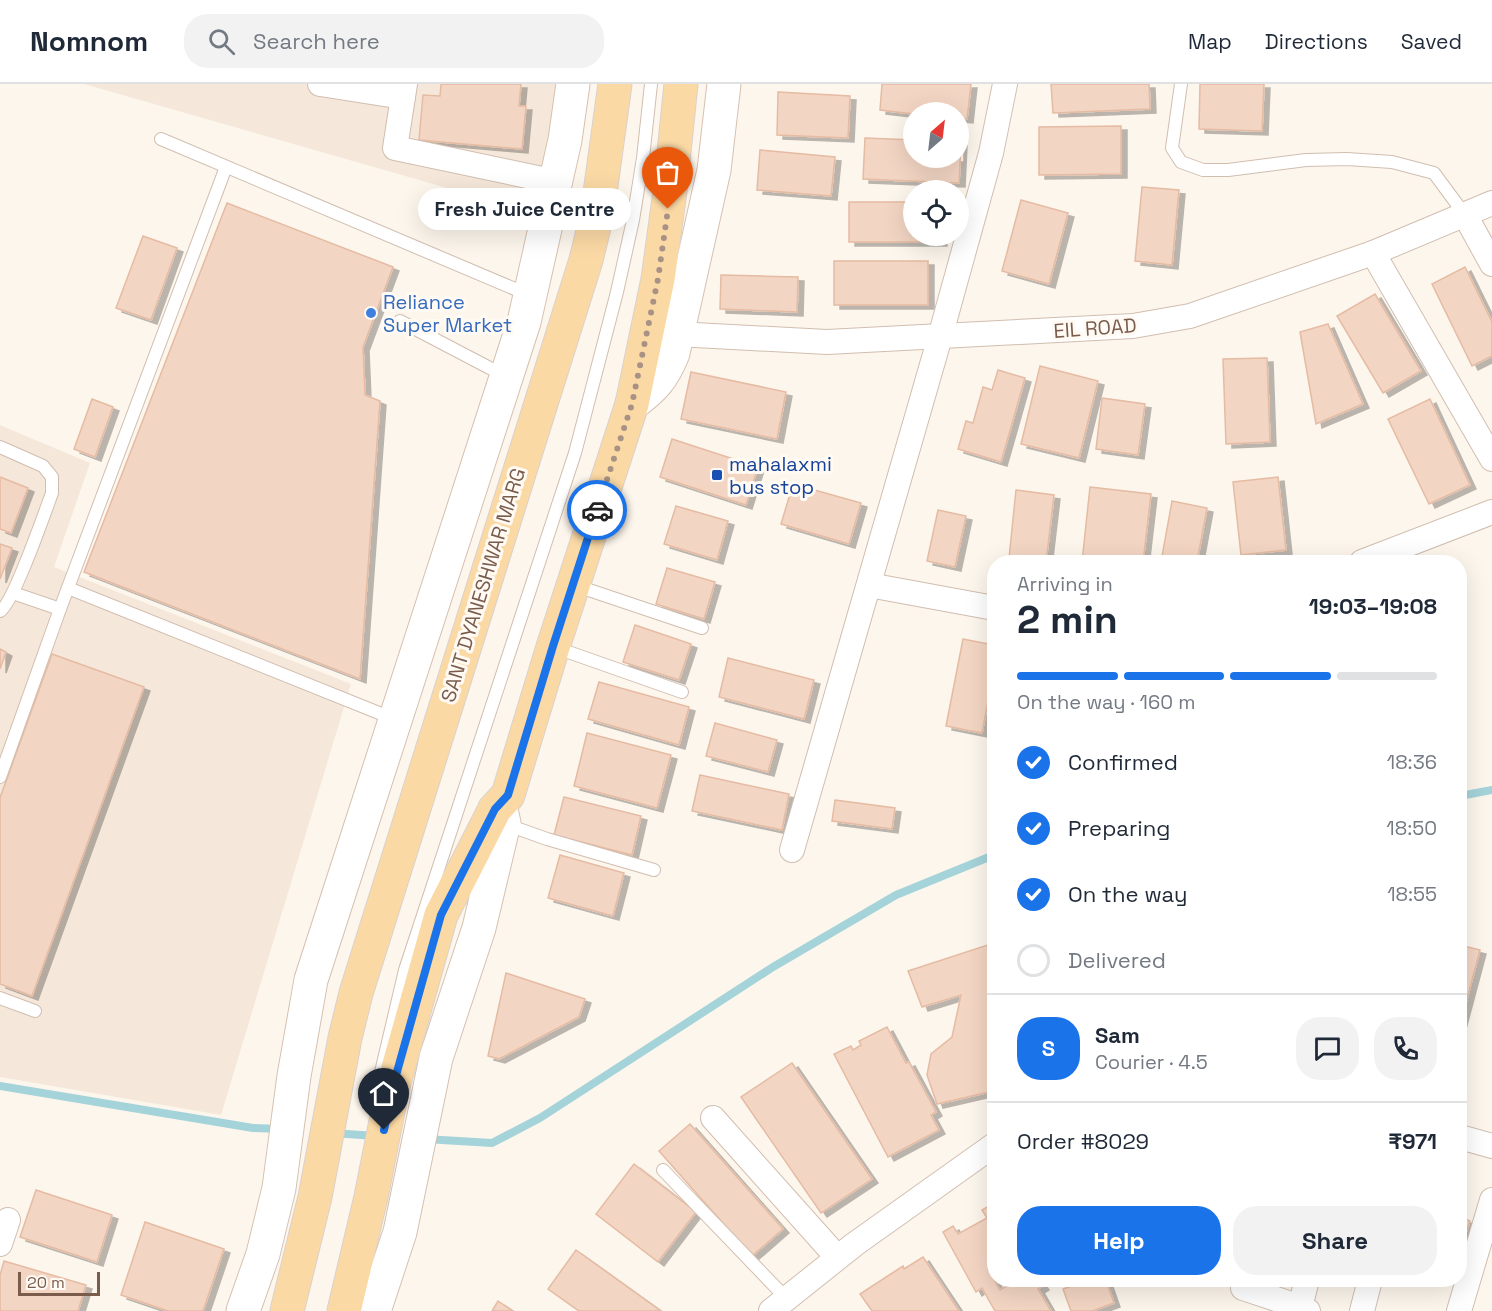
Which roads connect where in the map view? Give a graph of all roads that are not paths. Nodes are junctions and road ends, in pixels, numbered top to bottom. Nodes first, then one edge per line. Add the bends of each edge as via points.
1 (320, 84) edge
2 (573, 84) edge
3 (615, 84) edge
4 (651, 84) edge
5 (681, 84) edge
6 (724, 84) edge
7 (1005, 84) edge
8 (1180, 84) edge
9 (404, 90) edge
10 (161, 139) dead end
11 (226, 167) junction
12 (556, 182) junction
13 (1492, 203) edge
14 (1465, 215) junction
15 (1374, 253) junction
16 (1492, 264) edge
17 (530, 296) junction
18 (400, 321) dead end
19 (676, 334) junction
20 (940, 337) junction
21 (506, 377) junction
22 (632, 404) junction
23 (0, 447) edge
24 (1492, 459) edge
25 (1492, 512) edge
26 (1380, 555) edge
27 (573, 584) junction
28 (868, 585) junction
29 (68, 588) junction
30 (13, 593) junction
31 (987, 608) edge
32 (60, 609) junction
33 (0, 611) edge
34 (702, 628) dead end
35 (553, 646) junction
36 (682, 692) dead end
37 (395, 720) junction
38 (0, 777) edge
39 (499, 816) junction
40 (792, 850) dead end
41 (654, 870) dead end
42 (0, 998) edge
43 (35, 1011) dead end
44 (385, 1084) junction
45 (713, 1119) dead end
46 (1467, 1139) edge
47 (1492, 1146) edge
48 (987, 1150) edge
49 (663, 1170) dead end
50 (1492, 1200) edge
51 (9, 1220) dead end
52 (1487, 1234) edge
53 (0, 1245) edge
54 (837, 1257) junction
55 (1306, 1287) edge
56 (1368, 1287) edge
57 (1243, 1288) dead end
58 (340, 1299) edge
59 (778, 1304) edge
60 (1302, 1310) edge
61 (243, 1311) edge
62 (287, 1311) edge
63 (331, 1311) edge
64 (374, 1311) edge
65 (1362, 1311) edge
66 (1459, 1311) edge

1 - 9 street
2 - 12 street
3 - 62 main road, SANT DYANESHWAR MARG via 597,215 586,260 356,993 315,1197
4 - 44 lane via 633,220 574,453 405,970
5 - 22 main road via 658,279
6 - 19 street via 714,170
7 - 20 street via 991,153
8 - 14 lane via 1172,148 1181,162 1203,170 1306,160 1392,162 1434,173
9 - 12 street via 395,148
10 - 11 lane
11 - 17 lane
11 - 29 lane
12 - 17 street
13 - 14 street, EIL ROAD
14 - 15 street, EIL ROAD
14 - 16 street
15 - 20 street, EIL ROAD via 1190,316 1133,326
15 - 24 street
17 - 21 street
18 - 21 lane
19 - 20 street, EIL ROAD via 827,342
19 - 22 street via 665,373
20 - 28 street
21 - 37 street
22 - 27 main road
23 - 30 lane via 43,466 52,477 52,493
25 - 26 street
27 - 34 lane
27 - 35 main road
28 - 31 street
28 - 40 street
29 - 32 lane
29 - 37 lane
30 - 32 lane
30 - 33 lane
32 - 38 lane
35 - 36 lane
35 - 39 main road
37 - 61 street via 311,980 279,1188 263,1254
39 - 41 lane via 548,839
39 - 44 main road via 441,915
39 - 64 street via 479,928 436,1058 400,1232
42 - 43 lane
44 - 58 main road via 371,1197
45 - 54 street
46 - 47 street
48 - 54 street
49 - 59 lane
50 - 52 street
51 - 53 street
52 - 66 street
54 - 59 street
55 - 60 street
56 - 65 street
57 - 60 street
58 - 63 lane

